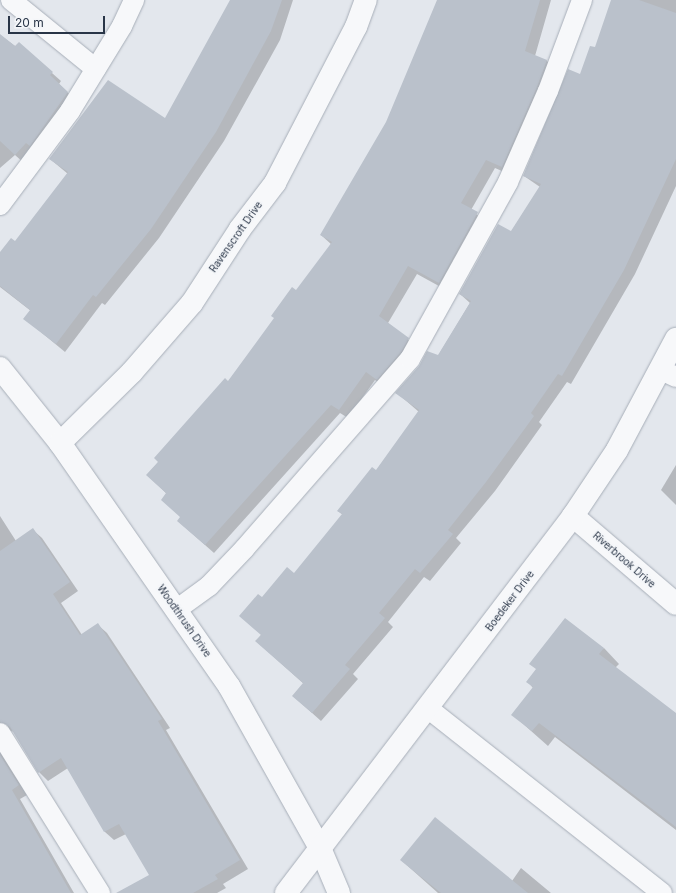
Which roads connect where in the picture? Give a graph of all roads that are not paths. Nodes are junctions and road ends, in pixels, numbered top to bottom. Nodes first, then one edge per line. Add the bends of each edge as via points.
1 (11, 0) edge
2 (134, 0) edge
3 (366, 0) edge
4 (582, 0) edge
5 (96, 69) junction
6 (0, 205) edge
7 (676, 339) edge
8 (0, 368) edge
9 (669, 373) edge
10 (60, 443) junction
11 (573, 516) junction
12 (676, 604) edge
13 (176, 610) junction
14 (429, 709) junction
15 (0, 733) edge
16 (320, 848) junction
17 (100, 893) edge
18 (286, 893) edge
19 (339, 893) edge
20 (662, 893) edge

1 - 5 lane
2 - 5 lane via 122,26
3 - 10 street, Ravenscroft Drive via 356,27 275,182 240,229 192,303 132,372
4 - 13 lane via 548,91 508,182 410,359 245,548 209,586
5 - 6 lane via 70,111
7 - 9 street, Boedeker Drive
8 - 10 street, Woodthrush Drive
9 - 11 street, Boedeker Drive
10 - 13 street, Woodthrush Drive
11 - 12 street, Riverbrook Drive
11 - 14 street, Boedeker Drive
13 - 16 street, Woodthrush Drive via 229,686
14 - 16 street, Boedeker Drive
14 - 20 lane
15 - 17 lane
16 - 18 street, Boedeker Drive
16 - 19 street, Woodthrush Drive

